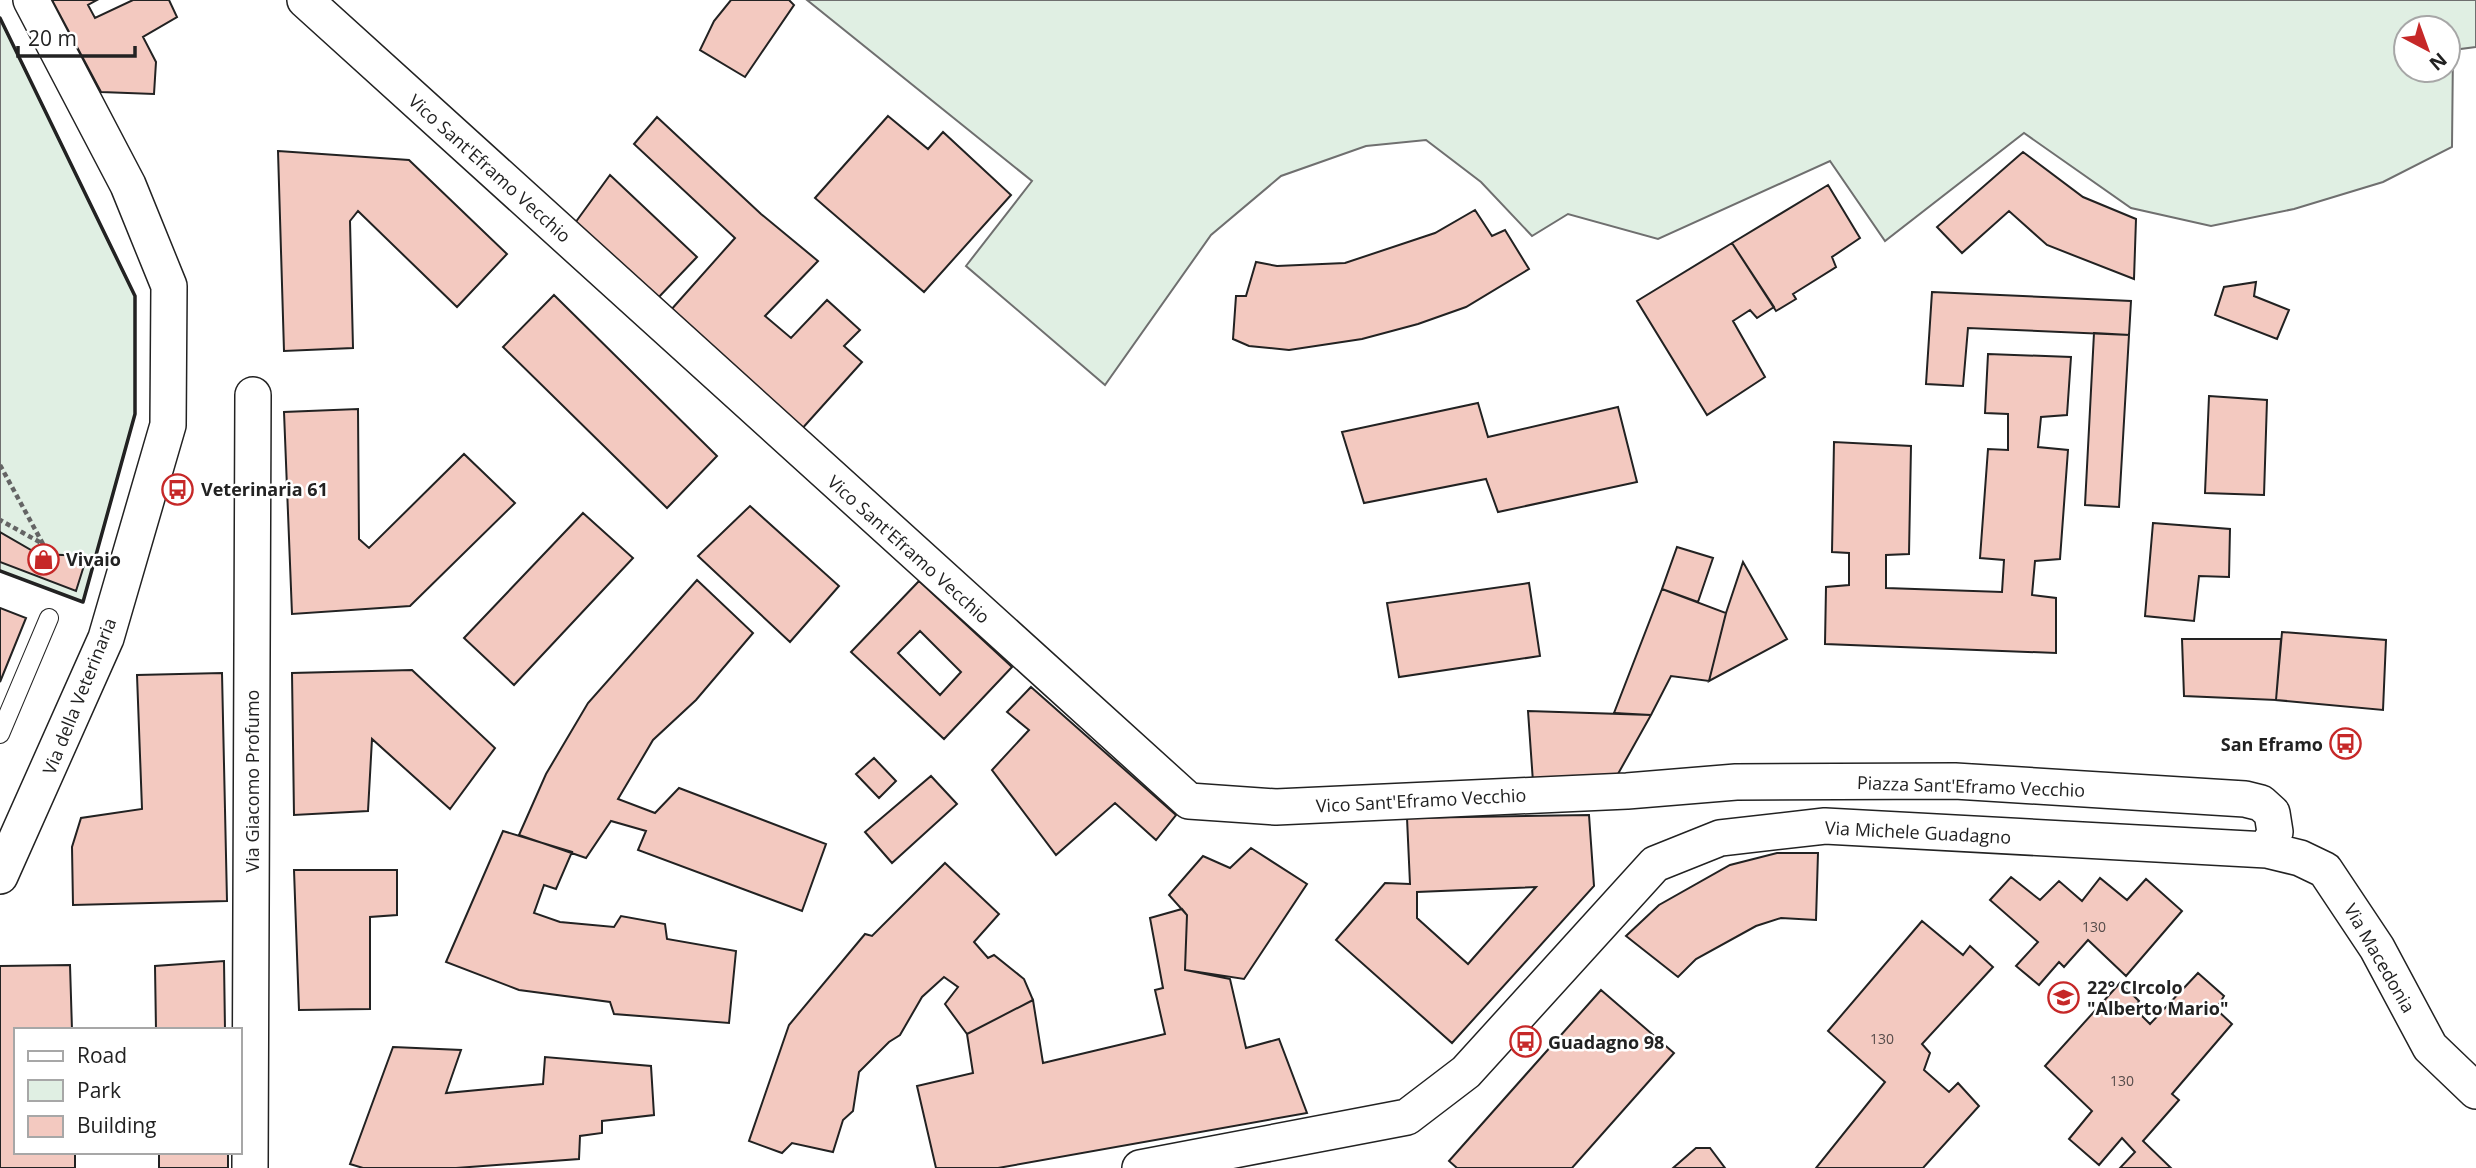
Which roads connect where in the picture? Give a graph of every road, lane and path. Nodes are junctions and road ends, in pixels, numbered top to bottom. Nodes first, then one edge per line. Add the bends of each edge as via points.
1 (31, 0) edge
2 (306, 0) edge
3 (253, 395) dead end
4 (0, 465) edge
5 (0, 520) edge
6 (49, 618) dead end
7 (0, 734) edge
8 (1628, 791) joint
9 (2267, 850) junction
10 (0, 876) edge
11 (2476, 1091) edge
12 (250, 1168) edge
13 (1140, 1168) edge

1 - 10 street, Via della Veterinaria via 128,185 169,286 168,425 106,638
2 - 8 street, Vico Sant'Eframo Vecchio via 1189,802 1276,807
3 - 12 street, Via Giacomo Profumo
4 - 5 path via 43,544
6 - 7 lane
8 - 9 street, Piazza Sant'Eframo Vecchio via 1737,782 1955,781 2245,799 2261,803 2272,813 2274,832
9 - 11 street, Via Macedonia via 2325,870 2377,948 2430,1047
9 - 13 street, Via Michele Guadagno via 1825,826 1720,838 1656,864 1466,1072 1407,1117

